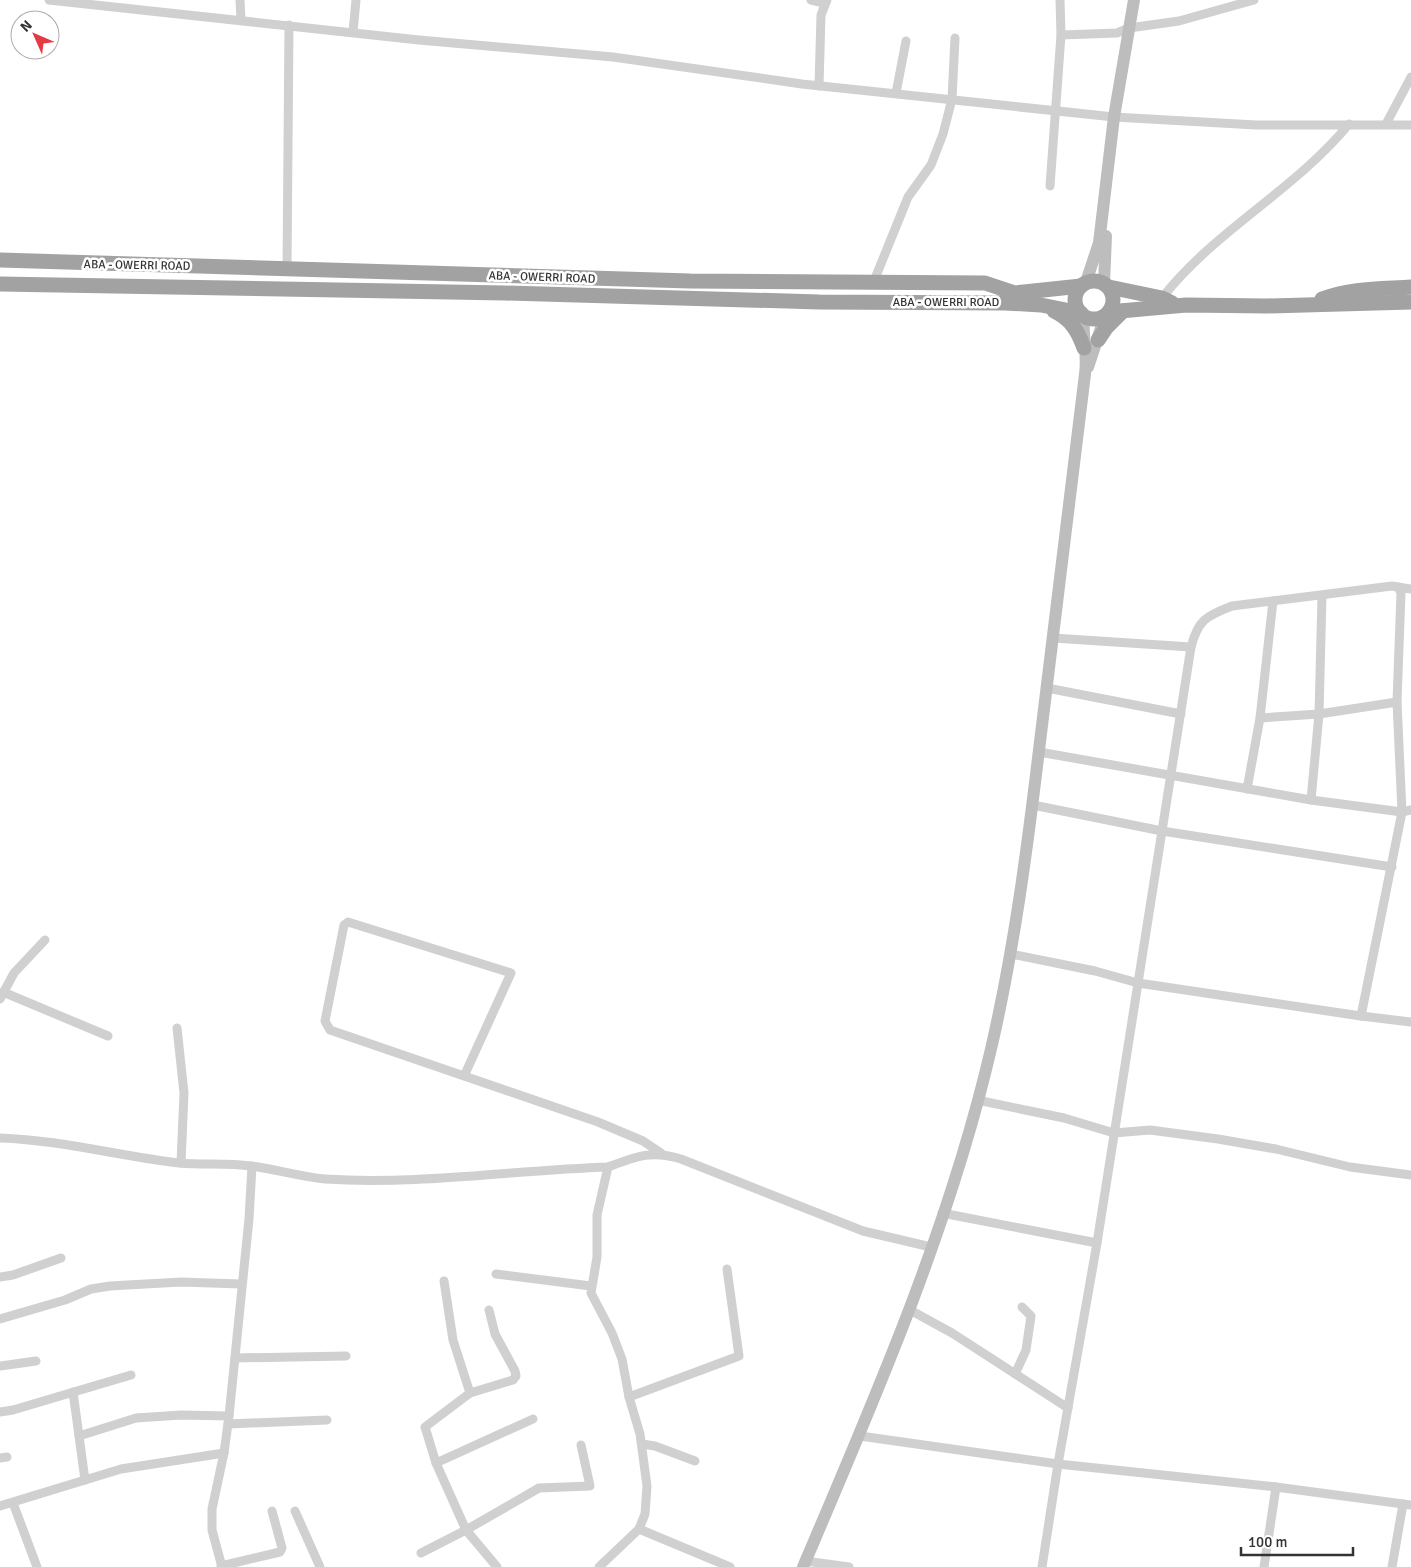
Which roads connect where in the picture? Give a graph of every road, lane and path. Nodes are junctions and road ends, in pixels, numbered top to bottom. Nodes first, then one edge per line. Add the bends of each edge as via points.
1 (49, 0) edge
2 (240, 0) edge
3 (356, 0) edge
4 (812, 0) edge
5 (1060, 0) edge
6 (1134, 0) edge
7 (1254, 0) edge
8 (825, 2) edge
9 (116, 3) edge
10 (241, 20) junction
11 (289, 25) junction
12 (1129, 28) junction
13 (353, 32) junction
14 (1061, 35) junction
15 (955, 38) dead end
16 (906, 41) dead end
17 (1411, 77) edge
18 (819, 86) junction
19 (896, 94) junction
20 (952, 99) junction
21 (1056, 109) junction
22 (1114, 117) junction
23 (1349, 124) junction
24 (1386, 124) junction
25 (1411, 126) edge
26 (1050, 186) dead end
27 (1103, 194) junction
28 (0, 260) edge
29 (287, 268) junction
30 (507, 276) junction
31 (874, 281) junction
32 (0, 284) edge
33 (1084, 284) junction
34 (1106, 285) junction
35 (1411, 287) edge
36 (505, 293) junction
37 (1162, 298) junction
38 (1411, 302) edge
39 (1309, 304) junction
40 (1042, 305) junction
41 (1186, 305) junction
42 (1112, 313) junction
43 (1082, 314) junction
44 (1098, 340) joint
45 (1084, 348) junction
46 (1085, 374) junction
47 (1398, 587) junction
48 (1411, 588) edge
49 (1322, 596) junction
50 (1273, 602) junction
51 (1053, 638) junction
52 (1191, 647) junction
53 (1047, 688) junction
54 (1397, 702) junction
55 (1181, 714) junction
56 (1318, 714) junction
57 (1260, 718) junction
58 (1039, 752) junction
59 (1171, 776) junction
60 (1247, 789) junction
61 (1311, 800) junction
62 (1033, 805) junction
63 (1406, 811) edge
64 (1162, 832) junction
65 (1392, 867) junction
66 (45, 940) dead end
67 (1011, 954) junction
68 (1138, 983) junction
69 (2, 995) edge
70 (1361, 1016) junction
71 (1411, 1022) edge
72 (177, 1028) dead end
73 (108, 1036) dead end
74 (465, 1074) junction
75 (977, 1100) junction
76 (1114, 1133) junction
77 (0, 1138) edge
78 (661, 1153) junction
79 (181, 1163) junction
80 (252, 1166) junction
81 (608, 1167) junction
82 (1411, 1175) edge
83 (942, 1213) junction
84 (1097, 1243) junction
85 (931, 1247) junction
86 (61, 1258) dead end
87 (726, 1269) dead end
88 (496, 1274) dead end
89 (0, 1278) edge
90 (444, 1281) dead end
91 (241, 1284) junction
92 (591, 1286) junction
93 (1022, 1307) dead end
94 (489, 1310) dead end
95 (910, 1310) junction
96 (0, 1319) edge
97 (346, 1356) dead end
98 (234, 1358) junction
99 (36, 1361) dead end
100 (0, 1366) edge
101 (1015, 1374) junction
102 (132, 1375) dead end
103 (73, 1392) junction
104 (470, 1392) junction
105 (629, 1397) junction
106 (1068, 1408) junction
107 (0, 1412) edge
108 (533, 1419) dead end
109 (229, 1420) junction
110 (327, 1420) dead end
111 (79, 1436) junction
112 (860, 1436) junction
113 (642, 1444) junction
114 (581, 1445) dead end
115 (224, 1453) junction
116 (695, 1461) dead end
117 (436, 1463) junction
118 (1058, 1464) junction
119 (84, 1480) junction
120 (1276, 1487) junction
121 (12, 1503) junction
122 (1407, 1504) edge
123 (0, 1506) edge
124 (272, 1511) dead end
125 (295, 1511) dead end
126 (639, 1529) junction
127 (466, 1530) junction
128 (421, 1553) dead end
129 (804, 1564) edge
130 (221, 1566) edge
131 (37, 1567) edge
132 (320, 1567) edge
133 (497, 1567) edge
134 (599, 1567) edge
135 (730, 1567) edge
136 (849, 1567) edge
137 (1042, 1567) edge
138 (1264, 1567) edge
139 (1392, 1567) edge

1 - 9 street
2 - 10 street
3 - 13 street
4 - 8 street
5 - 14 street
6 - 12 main road
7 - 12 street via 1179,21
8 - 18 street
9 - 10 street
10 - 11 street
11 - 13 street
11 - 29 street
12 - 14 street via 1117,32
12 - 22 main road
13 - 18 street via 613,57
14 - 21 street
15 - 20 street
16 - 19 street
17 - 24 street
18 - 19 street
19 - 20 street
20 - 21 street
20 - 31 street via 931,165 908,197
21 - 22 street
21 - 26 street
22 - 23 street via 1256,125
22 - 27 main road
23 - 24 street
23 - 37 street via 1300,175 1204,250
24 - 25 street
27 - 33 main road via 1099,243
27 - 34 main road via 1107,218
28 - 29 highway, ABA - OWERRI ROAD
29 - 30 highway, ABA - OWERRI ROAD
30 - 31 highway, ABA - OWERRI ROAD via 690,281
30 - 36 highway
31 - 33 highway, ABA - OWERRI ROAD via 985,283 1015,293
32 - 36 highway, ABA - OWERRI ROAD
33 - 34 highway, ABA - OWERRI ROAD via 1099,281
33 - 43 highway via 1076,296
34 - 37 highway, ABA - OWERRI ROAD
34 - 42 highway via 1114,299
35 - 39 highway, ABA - OWERRI ROAD via 1337,293
36 - 40 highway, ABA - OWERRI ROAD
37 - 41 highway, ABA - OWERRI ROAD
38 - 39 highway, ABA - OWERRI ROAD
39 - 41 highway, ABA - OWERRI ROAD
40 - 43 highway, ABA - OWERRI ROAD
40 - 45 highway via 1070,321
41 - 42 highway, ABA - OWERRI ROAD
42 - 43 highway, ABA - OWERRI ROAD via 1094,319
42 - 44 highway
43 - 45 main road
44 - 46 main road
45 - 46 main road
46 - 51 main road
47 - 48 street
47 - 49 street
47 - 54 street via 1401,593
49 - 50 street
49 - 56 street
50 - 52 street via 1232,606 1214,613 1196,628
50 - 57 street
51 - 52 street
51 - 53 main road
52 - 55 street
53 - 55 street
53 - 58 main road
54 - 56 street
54 - 63 street
55 - 59 street
56 - 57 street
56 - 61 street
57 - 60 street
58 - 59 street
58 - 62 main road
59 - 60 street
59 - 64 street
60 - 61 street
61 - 63 street
62 - 64 street
62 - 67 main road
63 - 65 street
64 - 65 street
64 - 68 street
65 - 70 street
66 - 69 street via 14,973
67 - 68 street
67 - 75 main road
68 - 70 street
68 - 76 street
69 - 73 street
70 - 71 street
72 - 79 street via 184,1093
74 - 74 street via 330,1030 325,1021 344,925 348,922 394,935 511,973
74 - 78 street via 499,1089 598,1122 643,1141
75 - 76 street via 1064,1118
75 - 83 main road
76 - 82 street via 1150,1130 1218,1138 1350,1167
76 - 84 street
77 - 79 street via 61,1142
78 - 81 street via 634,1157
78 - 85 street via 863,1231
79 - 80 street
80 - 81 street via 324,1179 370,1180
80 - 91 street
81 - 92 street via 597,1215 597,1257
83 - 84 street
83 - 85 main road
84 - 106 street
85 - 95 main road
86 - 89 street
87 - 105 street via 739,1356
88 - 92 street
90 - 104 street via 453,1340
91 - 96 street via 181,1282 110,1286 90,1289 65,1300
91 - 98 street
92 - 105 street via 591,1293 622,1359
93 - 101 street via 1031,1316 1028,1340
94 - 104 street via 495,1334 516,1376 513,1380
95 - 101 street
95 - 112 main road
97 - 98 street
98 - 109 street
99 - 100 street
101 - 106 street
102 - 103 street
103 - 107 street
103 - 111 street
104 - 117 street via 425,1427
105 - 113 street
106 - 118 street
108 - 117 street
109 - 110 street
109 - 111 street via 181,1415 136,1418
109 - 115 street
111 - 119 street
112 - 118 street
112 - 129 main road
113 - 116 street
113 - 126 street via 648,1486 645,1514
114 - 127 street via 590,1486 539,1488
115 - 119 street via 121,1469
115 - 130 street via 212,1516
117 - 127 street
118 - 120 street
118 - 137 street
119 - 121 street
120 - 122 street
120 - 138 street
121 - 123 street
121 - 131 street
122 - 139 street
124 - 130 street via 282,1548 280,1552
125 - 132 street
126 - 134 street
126 - 135 street
127 - 128 street
127 - 133 street
129 - 136 street

